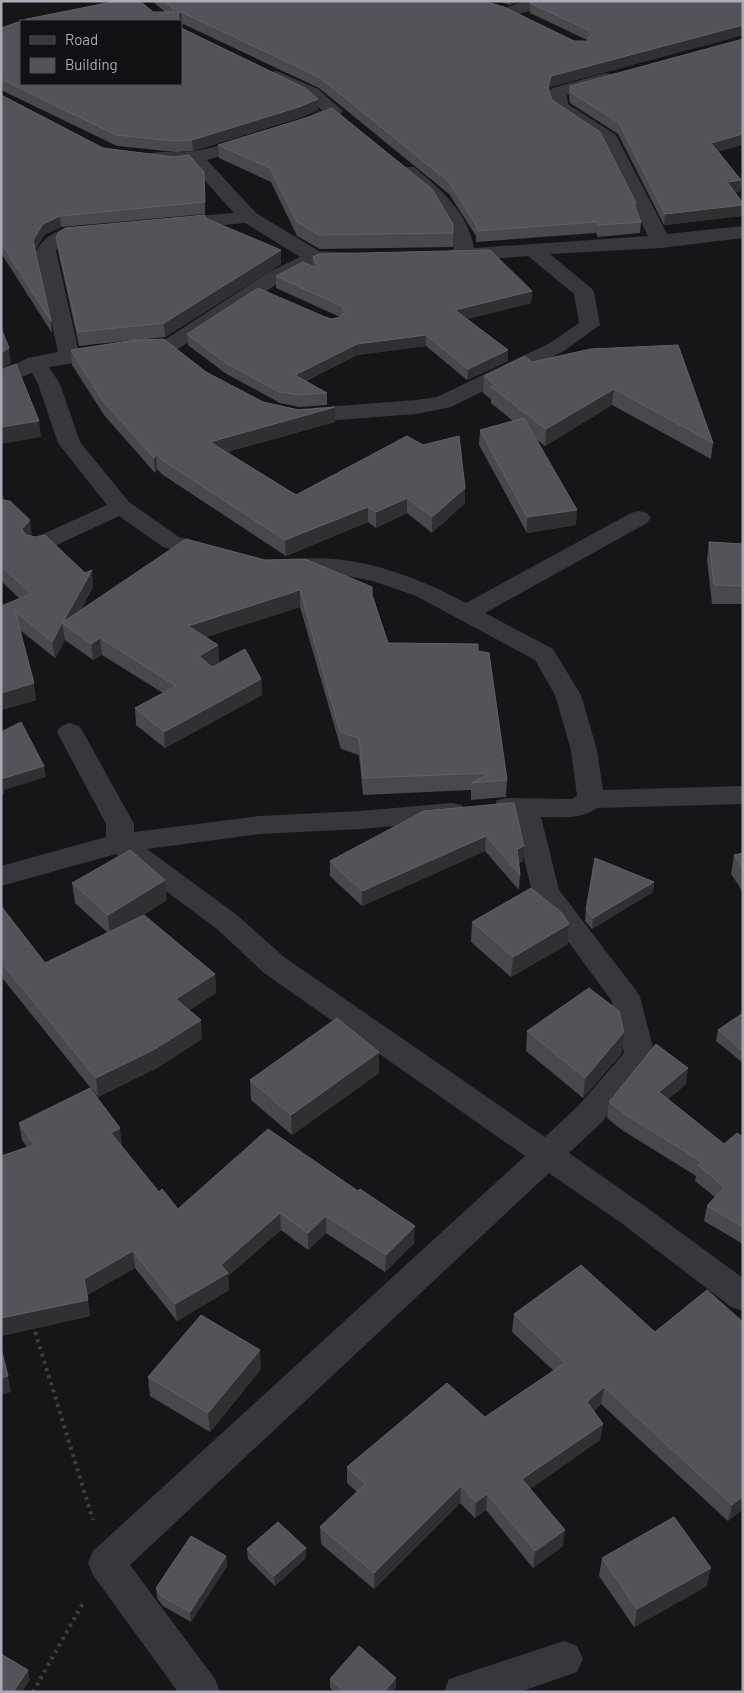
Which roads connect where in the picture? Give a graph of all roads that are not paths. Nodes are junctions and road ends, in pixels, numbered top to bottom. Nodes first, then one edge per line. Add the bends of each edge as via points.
1 (542, 1) edge
2 (491, 6) edge
3 (510, 12) junction
4 (527, 20) edge
5 (258, 67) edge
6 (624, 73) edge
7 (288, 130) edge
8 (269, 135) edge
9 (139, 156) edge
10 (195, 158) junction
11 (392, 159) edge
12 (249, 217) junction
13 (150, 226) edge
14 (110, 230) edge
15 (743, 232) edge
16 (661, 242) junction
17 (533, 250) junction
18 (438, 255) edge
19 (465, 255) junction
20 (374, 257) edge
21 (315, 258) junction
22 (69, 356) junction
23 (36, 363) junction
24 (1, 379) edge
25 (281, 412) edge
26 (121, 507) junction
27 (639, 518) dead end
28 (38, 545) edge
29 (240, 562) edge
30 (266, 568) edge
31 (465, 614) junction
32 (70, 732) dead end
33 (743, 795) edge
34 (592, 799) junction
35 (525, 806) junction
36 (120, 843) junction
37 (1, 876) edge
38 (545, 1153) junction
39 (743, 1297) edge
40 (564, 1659) dead end
41 (201, 1692) edge
42 (463, 1692) edge

1 - 3 street
2 - 3 street
3 - 4 street
5 - 7 street via 312,93 342,117
6 - 16 street via 558,92 559,106 609,139
8 - 10 street
9 - 10 street via 174,160
10 - 12 street
11 - 19 street via 441,199 464,237
12 - 13 street
12 - 21 street
14 - 22 street via 61,235 49,242 46,251
15 - 16 street
16 - 17 street
17 - 19 street
17 - 25 street via 584,292 590,325 557,347 443,402 299,416
18 - 19 street
20 - 21 street
21 - 22 street via 276,276 266,293 179,351 136,347
22 - 23 street
23 - 24 street
23 - 26 street via 49,384 68,443
26 - 28 street
26 - 29 street via 171,542
27 - 31 street
30 - 31 street via 330,566 378,575 425,592
31 - 34 street via 544,655 568,695 584,750
32 - 36 street via 120,824
33 - 34 street
34 - 35 street via 578,808
35 - 36 street via 259,825
35 - 38 street via 546,892 625,997 640,1055 591,1113
36 - 37 street
36 - 38 street via 227,922 274,965
38 - 39 street
38 - 41 street via 472,1226 106,1563
40 - 42 street

